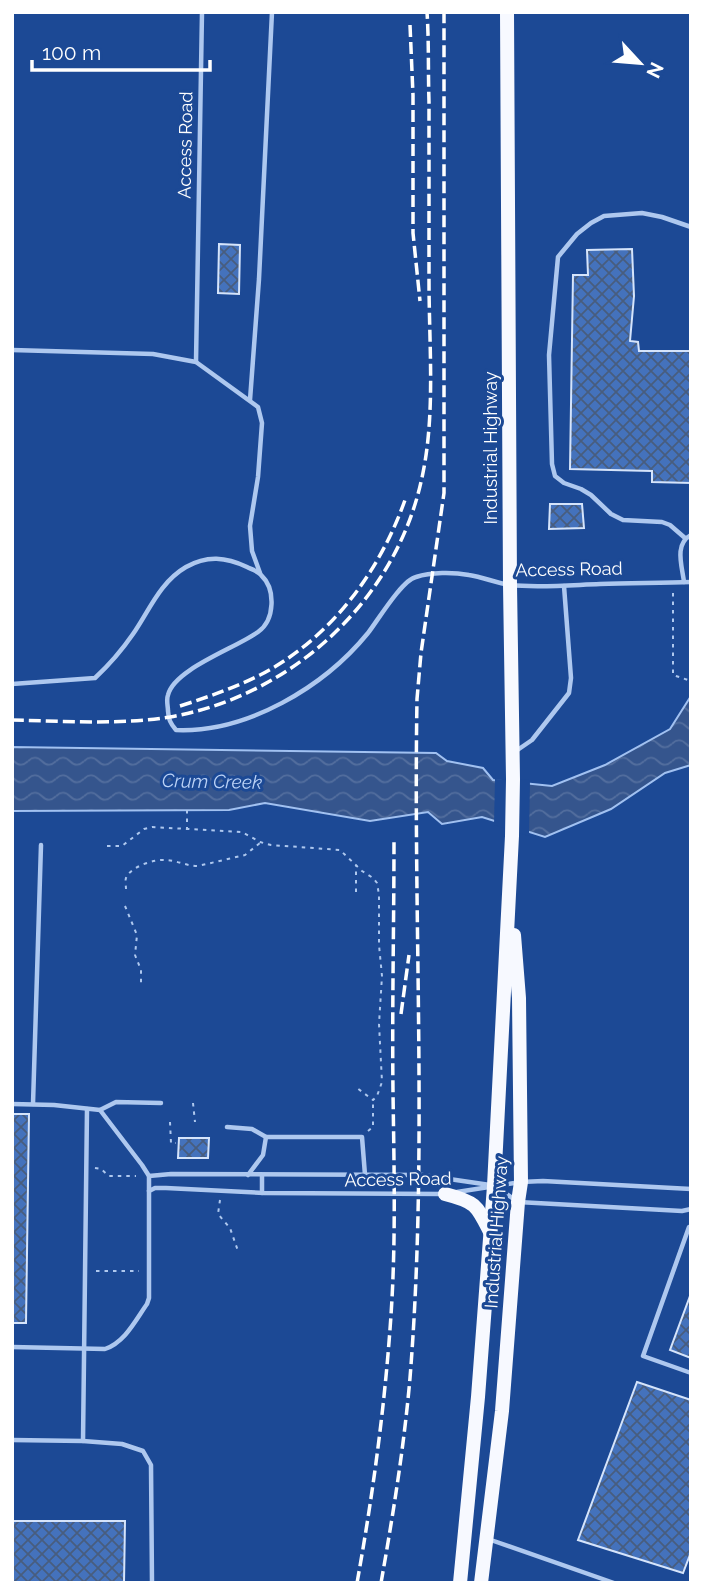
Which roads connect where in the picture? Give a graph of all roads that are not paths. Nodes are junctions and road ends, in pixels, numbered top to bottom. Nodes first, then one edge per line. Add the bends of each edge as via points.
1 (202, 12) edge
2 (272, 12) edge
3 (507, 12) edge
4 (691, 228) edge
5 (12, 349) edge
6 (195, 362) junction
7 (250, 401) junction
8 (691, 535) edge
9 (685, 538) junction
10 (261, 574) junction
11 (684, 582) junction
12 (691, 582) edge
13 (510, 585) junction
14 (564, 585) junction
15 (12, 684) edge
16 (512, 754) junction
17 (41, 845) dead end
18 (509, 883) junction
19 (161, 1103) dead end
20 (12, 1104) edge
21 (33, 1104) junction
22 (87, 1109) junction
23 (100, 1110) junction
24 (227, 1127) dead end
25 (266, 1137) junction
26 (248, 1175) junction
27 (262, 1175) junction
28 (365, 1175) junction
29 (149, 1177) junction
30 (521, 1182) junction
31 (494, 1186) junction
32 (691, 1189) edge
33 (149, 1191) junction
34 (261, 1193) junction
35 (445, 1194) junction
36 (518, 1202) junction
37 (691, 1209) edge
38 (689, 1227) edge
39 (491, 1234) junction
40 (12, 1347) edge
41 (84, 1348) junction
42 (691, 1373) edge
43 (12, 1440) edge
44 (83, 1441) junction
45 (487, 1539) junction
46 (152, 1583) edge
47 (460, 1583) edge
48 (481, 1583) edge
49 (614, 1583) edge

1 - 6 lane, Access Road
2 - 7 lane
3 - 13 main road, Industrial Highway
4 - 9 lane via 642,213 604,216 578,234 558,257 549,355 555,476 623,520 662,522
5 - 6 lane via 153,354
6 - 7 lane
7 - 10 lane, Access Road via 258,407 262,424 250,526 252,551
8 - 9 lane
9 - 11 lane via 680,550
10 - 13 lane, Access Road via 272,601 271,614 262,630 195,666 171,687 168,721 176,730 245,720 310,688 367,635 413,577 466,574
10 - 15 lane via 220,558 185,567 162,589 133,635 95,678
11 - 12 lane, Access Road
11 - 14 lane, Access Road
13 - 14 lane, Access Road
13 - 16 main road, Industrial Highway
14 - 16 lane via 569,693 532,740
16 - 18 main road, Industrial Highway
17 - 21 lane
18 - 30 main road, Industrial Highway via 519,998
18 - 31 main road, Industrial Highway
19 - 23 lane via 116,1102
20 - 21 lane
21 - 22 lane
22 - 23 lane
22 - 41 lane
23 - 29 lane
24 - 25 lane via 252,1129
25 - 26 lane via 262,1155
25 - 28 lane via 362,1137
26 - 27 lane, Access Road
26 - 29 lane, Access Road
27 - 28 lane, Access Road
27 - 34 lane
28 - 31 lane, Access Road via 422,1175
29 - 33 lane
30 - 31 lane
30 - 32 lane
30 - 36 main road, Industrial Highway
31 - 35 lane, Access Road
31 - 36 lane
31 - 39 main road, Industrial Highway
33 - 34 lane, Access Road
33 - 41 lane via 147,1304 114,1345
34 - 35 lane, Access Road
35 - 39 main road via 467,1200
36 - 37 lane
36 - 45 main road, Industrial Highway
38 - 42 lane via 643,1356
39 - 47 main road, Industrial Highway
40 - 41 lane
41 - 44 lane
43 - 44 lane
44 - 46 lane via 143,1451 151,1465
45 - 48 main road, Industrial Highway
45 - 49 lane

